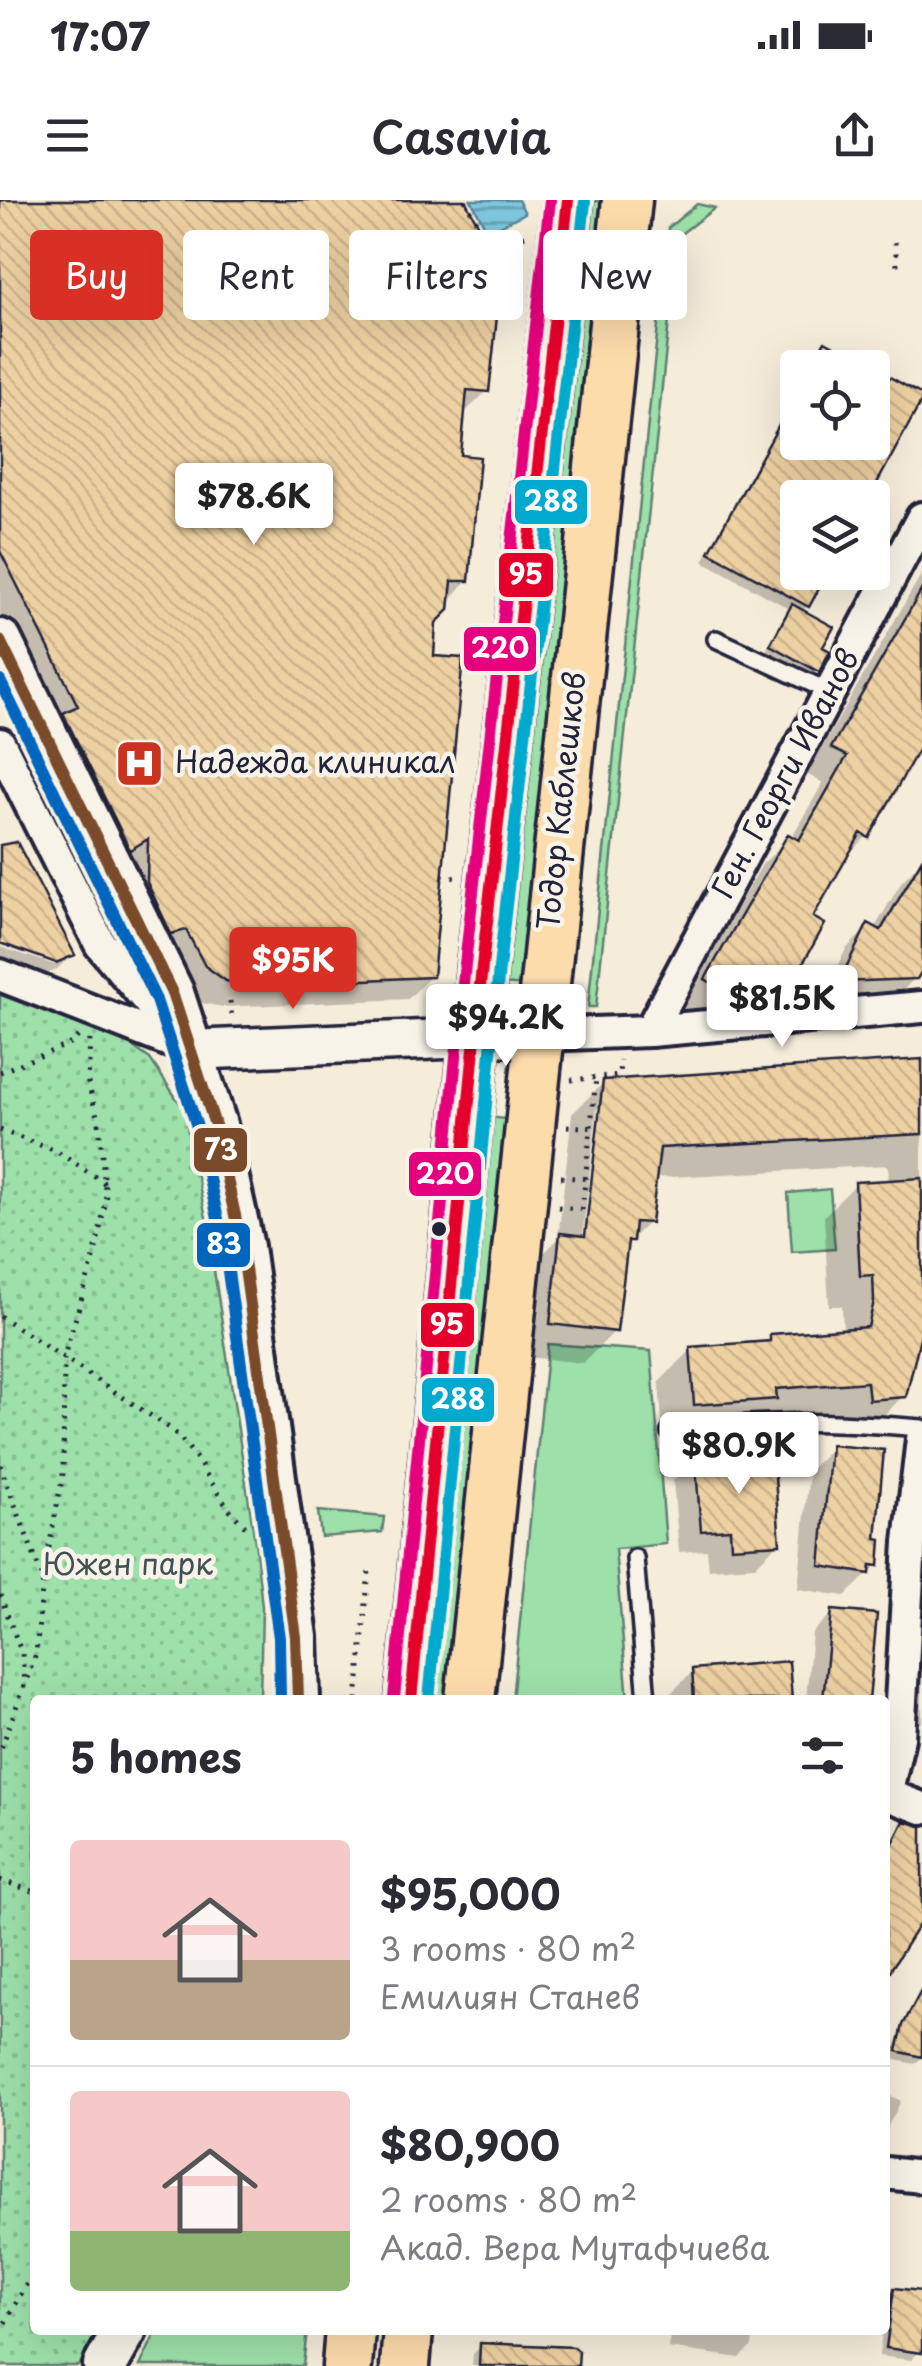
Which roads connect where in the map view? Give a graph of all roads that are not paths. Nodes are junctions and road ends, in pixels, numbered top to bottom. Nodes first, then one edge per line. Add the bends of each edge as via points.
1 (568, 200) edge
2 (627, 200) edge
3 (922, 518) edge
4 (716, 639) dead end
5 (0, 641) edge
6 (830, 692) junction
7 (0, 744) edge
8 (0, 975) edge
9 (917, 1003) edge
10 (650, 1031) junction
11 (476, 1035) junction
12 (537, 1035) junction
13 (190, 1050) junction
14 (922, 1428) edge
15 (670, 1432) dead end
16 (922, 1442) edge
17 (635, 1558) dead end
18 (298, 1695) edge
19 (411, 1695) edge
20 (471, 1695) edge
21 (647, 1695) edge
22 (890, 1777) edge
23 (890, 1796) edge
24 (922, 1808) edge
25 (890, 2174) edge
26 (922, 2177) edge
27 (121, 2335) edge
28 (350, 2335) edge
29 (407, 2335) edge
30 (105, 2366) edge
31 (347, 2366) edge
32 (404, 2366) edge

1 - 11 main road, Тодор Каблешков
2 - 12 main road, Тодор Каблешков
3 - 6 street, Ген. Георги Иванов
4 - 6 lane
5 - 13 main road via 172,994
6 - 10 street, Ген. Георги Иванов
7 - 13 street via 100,944
8 - 13 street
9 - 10 street
10 - 12 street
11 - 12 street
11 - 13 street
11 - 19 main road, Тодор Каблешков
12 - 20 main road, Тодор Каблешков
13 - 18 main road via 215,1124 242,1247 284,1539
14 - 15 lane via 801,1419
16 - 22 street via 899,1738
17 - 21 lane
23 - 24 street
25 - 26 street
27 - 30 main road
28 - 31 main road
29 - 32 main road

